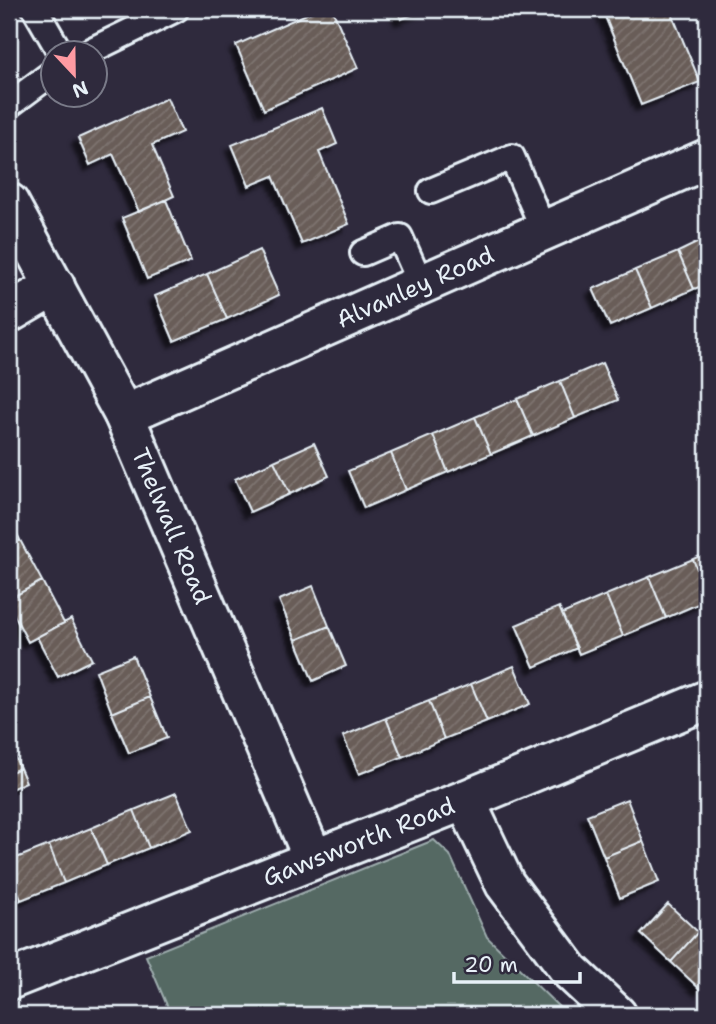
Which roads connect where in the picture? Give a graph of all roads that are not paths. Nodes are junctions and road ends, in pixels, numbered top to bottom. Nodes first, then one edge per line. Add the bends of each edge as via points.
1 (35, 9) edge
2 (176, 9) edge
3 (52, 38) edge
4 (108, 42) edge
5 (38, 83) edge
6 (9, 104) edge
7 (707, 159) edge
8 (431, 191) dead end
9 (9, 203) edge
10 (544, 231) junction
11 (363, 253) dead end
12 (421, 285) junction
13 (55, 286) junction
14 (9, 313) edge
15 (124, 415) junction
16 (707, 699) edge
17 (465, 800) junction
18 (313, 858) junction
19 (9, 980) edge
20 (617, 1015) edge

1 - 3 lane
2 - 4 lane
5 - 6 lane
7 - 10 street, Alvanley Road
8 - 10 lane via 512,157
9 - 13 street, Thelwall Road
10 - 12 street, Alvanley Road
11 - 12 lane via 400,237
12 - 15 street, Alvanley Road
13 - 14 street
13 - 15 street, Thelwall Road
15 - 18 street, Thelwall Road
16 - 17 street, Gawsworth Road
17 - 18 street, Gawsworth Road
17 - 20 street via 505,884 570,971
18 - 19 street, Gawsworth Road

